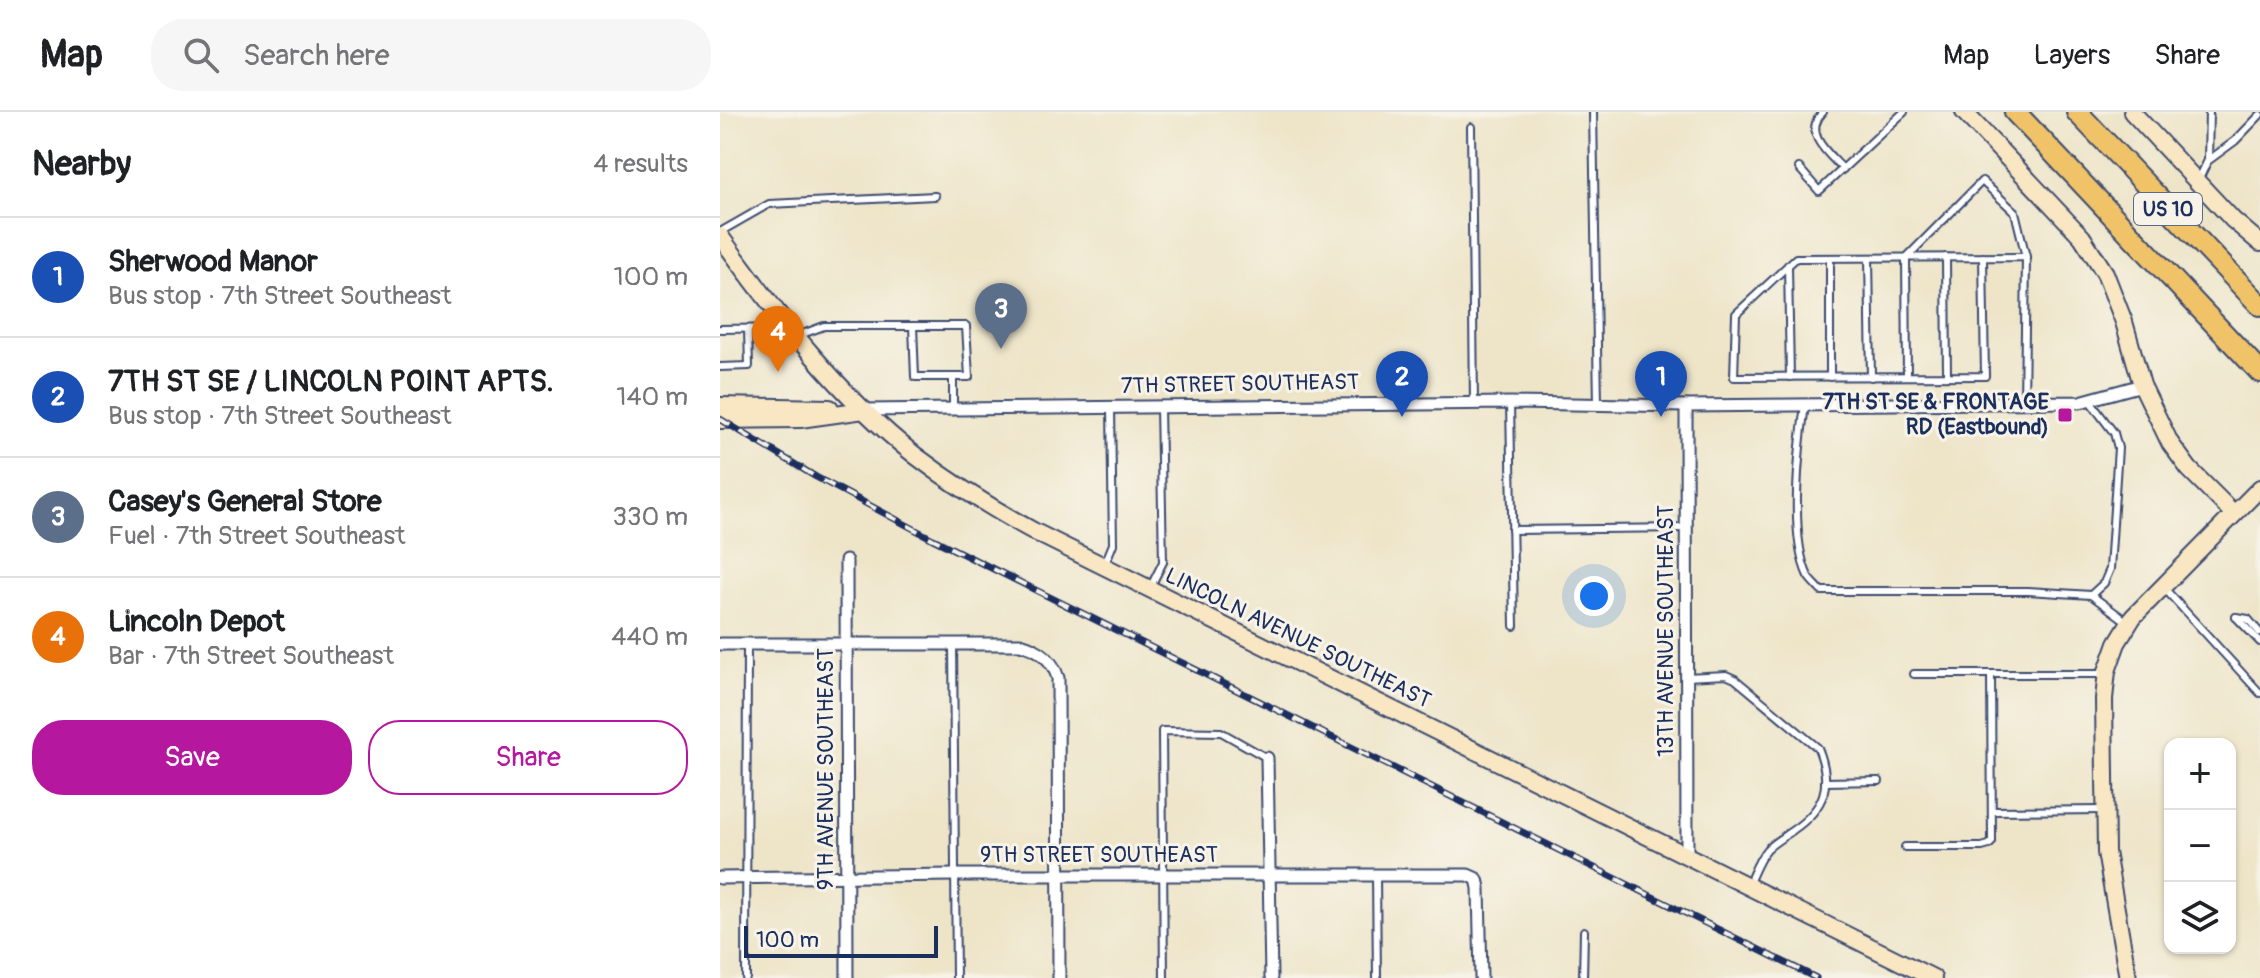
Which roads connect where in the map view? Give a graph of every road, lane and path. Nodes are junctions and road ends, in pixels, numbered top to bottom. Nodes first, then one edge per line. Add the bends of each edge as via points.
1 (1593, 112) edge
2 (1823, 112) edge
3 (1904, 112) edge
4 (1964, 112) edge
5 (2015, 112) edge
6 (2077, 112) edge
7 (2132, 112) edge
8 (2209, 112) edge
9 (2260, 115) edge
10 (1471, 127) dead end
11 (2208, 160) junction
12 (1799, 168) dead end
13 (1843, 169) junction
14 (2198, 182) junction
15 (935, 196) dead end
16 (720, 234) edge
17 (2260, 242) edge
18 (1946, 257) junction
19 (1983, 257) junction
20 (2026, 257) junction
21 (1830, 258) junction
22 (1869, 258) junction
23 (1906, 258) junction
24 (1788, 265) junction
25 (2260, 305) edge
26 (913, 326) junction
27 (720, 329) edge
28 (748, 329) junction
29 (794, 332) junction
30 (720, 367) edge
31 (2260, 372) edge
32 (1907, 376) junction
33 (1947, 376) junction
34 (953, 377) junction
35 (1790, 377) junction
36 (1830, 377) junction
37 (1871, 377) junction
38 (2142, 385) junction
39 (2089, 400) junction
40 (1510, 403) junction
41 (2024, 403) junction
42 (1474, 404) junction
43 (1598, 404) junction
44 (1805, 405) junction
45 (720, 406) edge
46 (1686, 406) junction
47 (1160, 407) junction
48 (1111, 408) junction
49 (953, 409) junction
50 (864, 410) junction
51 (720, 420) edge
52 (2260, 488) edge
53 (2233, 513) junction
54 (1686, 528) junction
55 (1512, 530) junction
56 (846, 561) dead end
57 (1104, 566) junction
58 (2162, 585) junction
59 (1149, 589) junction
60 (2091, 595) junction
61 (2129, 623) junction
62 (1514, 626) dead end
63 (2260, 633) edge
64 (2260, 642) edge
65 (847, 643) junction
66 (953, 643) junction
67 (720, 644) edge
68 (747, 644) junction
69 (1914, 674) dead end
70 (1991, 674) junction
71 (2107, 674) junction
72 (1686, 677) junction
73 (2260, 693) edge
74 (1267, 758) joint
75 (1879, 781) dead end
76 (1825, 782) junction
77 (2105, 810) junction
78 (1993, 811) junction
79 (1905, 847) dead end
80 (1687, 856) junction
81 (955, 875) junction
82 (1059, 875) junction
83 (1162, 875) junction
84 (1271, 875) junction
85 (1376, 875) junction
86 (720, 878) edge
87 (746, 878) junction
88 (846, 878) junction
89 (1747, 886) junction
90 (1584, 931) dead end
91 (746, 978) edge
92 (847, 978) edge
93 (956, 978) edge
94 (1059, 978) edge
95 (1164, 978) edge
96 (1271, 978) edge
97 (1377, 978) edge
98 (1481, 978) edge
99 (1583, 978) edge
100 (1933, 978) edge
101 (2128, 978) edge

1 - 43 lane
2 - 13 lane via 1815,123 1816,136
3 - 13 lane
4 - 38 street via 2082,237 2105,273
5 - 31 highway, US 10
6 - 25 highway, US 10
7 - 14 street
8 - 11 lane
9 - 11 lane
10 - 42 lane
11 - 14 lane
12 - 13 lane via 1819,191
14 - 17 street
15 - 16 lane via 769,204
16 - 29 street, LINCOLN AVENUE SOUTHEAST
18 - 19 lane
18 - 23 lane
18 - 33 lane
19 - 20 lane
19 - 33 lane via 1985,376
20 - 23 lane via 2015,212 1982,181
20 - 41 lane
21 - 22 lane
21 - 24 lane via 1796,258
21 - 36 lane
22 - 23 lane
22 - 37 lane
23 - 32 lane
24 - 35 lane
24 - 35 lane via 1736,314 1734,377
26 - 29 lane via 824,326
26 - 34 lane via 915,377
26 - 34 lane via 966,326 969,377
27 - 28 lane
28 - 29 lane
28 - 30 lane via 749,366
29 - 50 street, LINCOLN AVENUE SOUTHEAST
32 - 33 lane
32 - 37 lane
34 - 49 lane
35 - 36 lane
36 - 37 lane
38 - 39 street, 7TH STREET SOUTHEAST
38 - 53 street via 2170,443
39 - 41 street, 7TH STREET SOUTHEAST
39 - 60 lane via 2114,433 2118,448 2110,569
40 - 42 street, 7TH STREET SOUTHEAST
40 - 43 street, 7TH STREET SOUTHEAST
40 - 55 lane
41 - 44 street, 7TH STREET SOUTHEAST
42 - 47 street, 7TH STREET SOUTHEAST
43 - 46 street, 7TH STREET SOUTHEAST
44 - 46 street, 7TH STREET SOUTHEAST
44 - 60 lane via 1798,538 1809,577 1821,591
45 - 50 street, 7TH STREET SOUTHEAST
46 - 54 street, 13TH AVENUE SOUTHEAST
47 - 48 street, 7TH STREET SOUTHEAST
47 - 59 lane via 1163,562
48 - 49 street, 7TH STREET SOUTHEAST
48 - 57 lane via 1113,544
49 - 50 street, 7TH STREET SOUTHEAST
50 - 51 street, 7TH STREET SOUTHEAST via 800,419
50 - 57 street, LINCOLN AVENUE SOUTHEAST via 914,454 985,504
52 - 53 street
53 - 58 street
54 - 55 lane
54 - 72 street, 13TH AVENUE SOUTHEAST
55 - 62 lane
56 - 65 street, 9TH AVENUE SOUTHEAST
57 - 59 street, LINCOLN AVENUE SOUTHEAST
58 - 61 street
58 - 73 lane
59 - 80 street, LINCOLN AVENUE SOUTHEAST
60 - 61 lane
61 - 71 street
63 - 64 lane via 2248,619 2236,617
65 - 66 street
65 - 68 street
65 - 88 street, 9TH AVENUE SOUTHEAST
66 - 81 lane
66 - 82 street via 1034,647 1054,666
67 - 68 street
68 - 87 lane
69 - 70 lane
70 - 71 lane
70 - 78 lane
71 - 77 street
72 - 76 lane via 1735,679 1818,748
72 - 80 street, 13TH AVENUE SOUTHEAST
74 - 83 lane via 1221,732 1162,731
74 - 84 street
75 - 76 lane
76 - 89 lane via 1819,808 1767,849
77 - 78 lane
77 - 101 street via 2106,852
78 - 79 lane via 1989,845
80 - 89 street, LINCOLN AVENUE SOUTHEAST
81 - 82 street, 9TH STREET SOUTHEAST
81 - 88 street, 9TH STREET SOUTHEAST
81 - 93 lane
82 - 83 street, 9TH STREET SOUTHEAST
82 - 94 street
83 - 84 street, 9TH STREET SOUTHEAST
83 - 95 lane
84 - 85 street, 9TH STREET SOUTHEAST
84 - 96 street
85 - 97 lane
85 - 98 street, 9TH STREET SOUTHEAST via 1477,879
86 - 87 street, 9TH STREET SOUTHEAST
87 - 88 street, 9TH STREET SOUTHEAST
87 - 91 lane
88 - 92 street, 9TH AVENUE SOUTHEAST
89 - 100 street, LINCOLN AVENUE SOUTHEAST
90 - 99 lane

